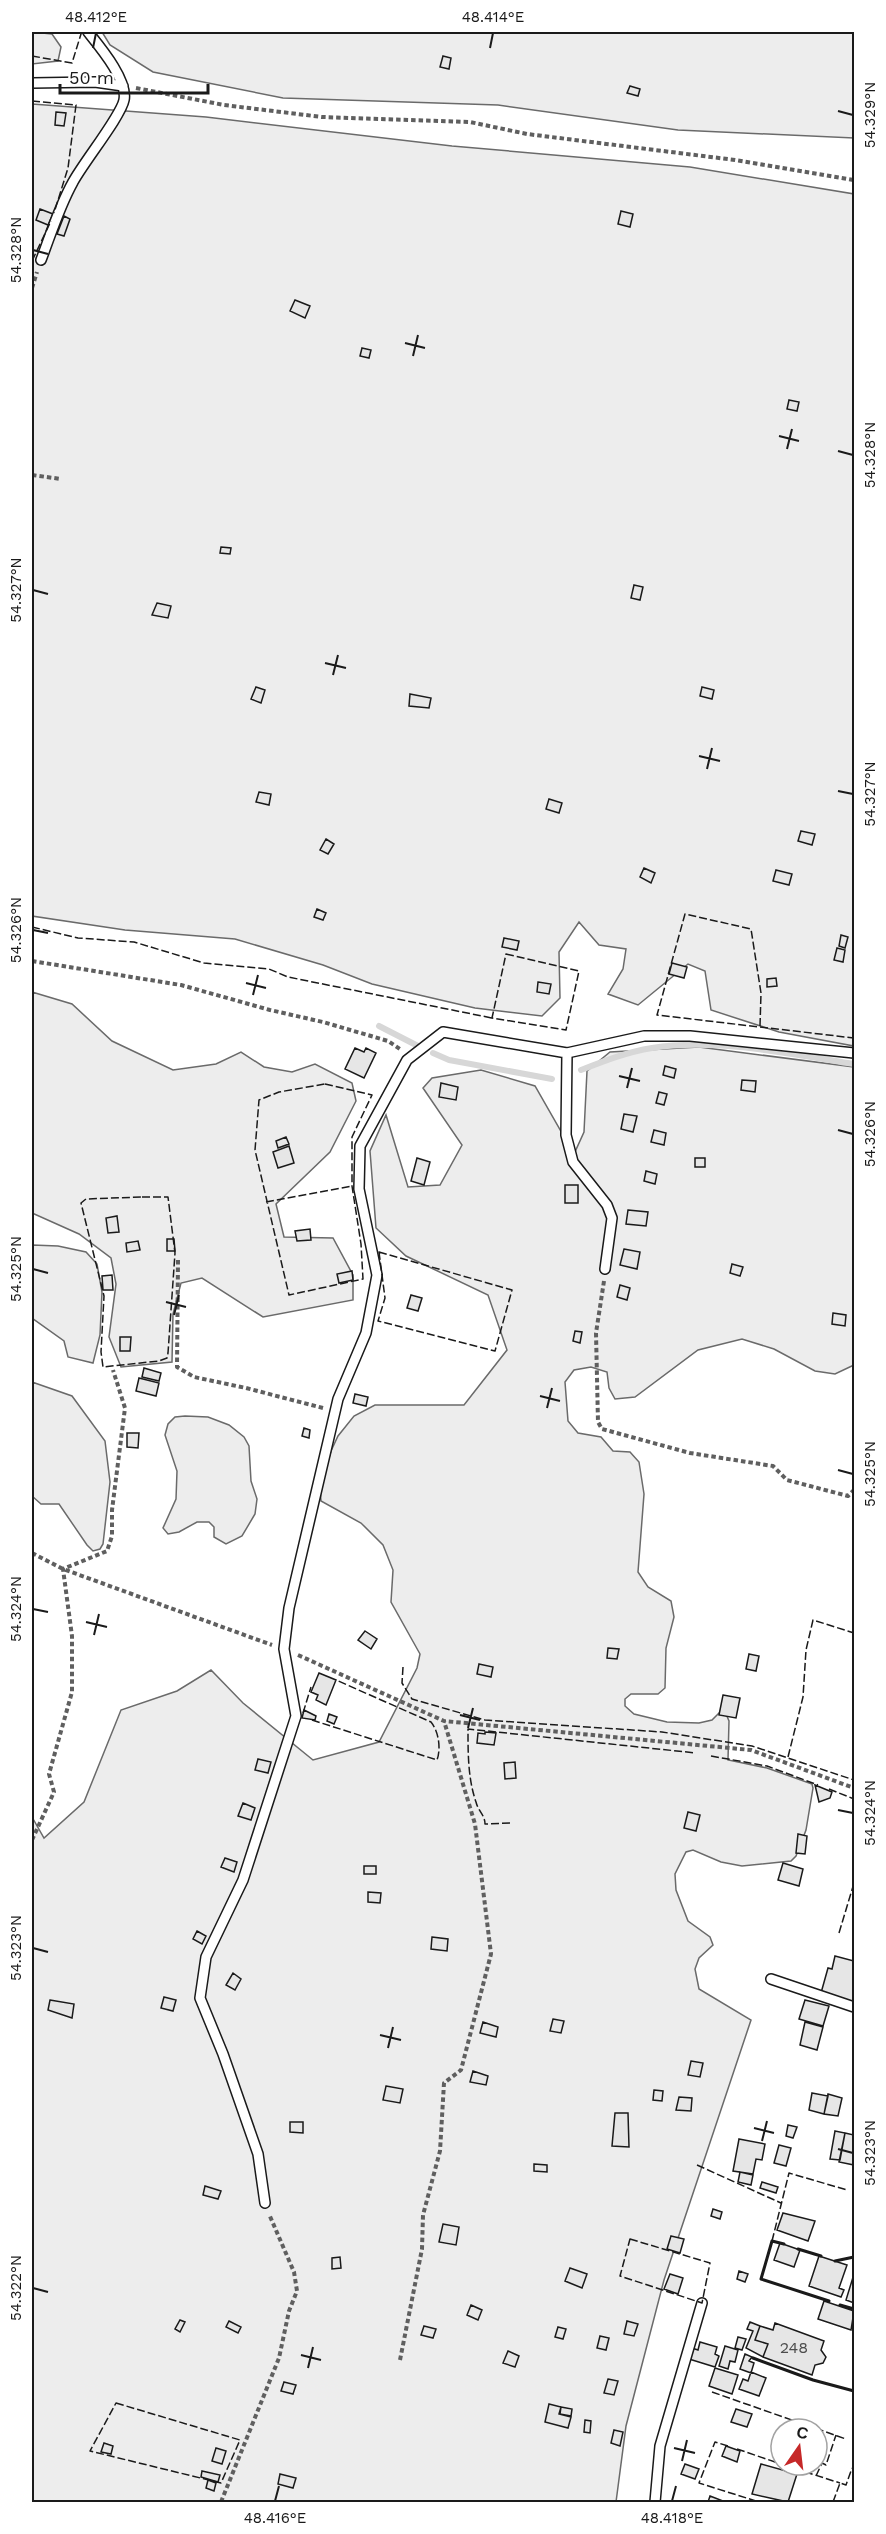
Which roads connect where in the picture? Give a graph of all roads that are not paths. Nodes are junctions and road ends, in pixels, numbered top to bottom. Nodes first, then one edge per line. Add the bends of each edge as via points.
1 (88, 32) edge
2 (32, 82) edge
3 (123, 86) junction
4 (41, 260) dead end
5 (567, 1053) junction
6 (855, 1053) edge
7 (605, 1269) road end
8 (771, 1979) dead end
9 (855, 2007) edge
10 (265, 2203) road end
11 (702, 2303) dead end
12 (655, 2502) edge

1 - 3 lane
2 - 3 lane
3 - 4 lane via 124,100 118,114 72,183
5 - 6 lane via 644,1036 690,1036
5 - 7 lane via 566,1135 573,1162 607,1205 612,1218
5 - 10 lane via 443,1032 411,1057 360,1146 359,1189 377,1275 366,1333 338,1399 289,1608 284,1649 296,1716 243,1880 206,1957 200,1998 258,2154
8 - 9 lane
11 - 12 lane via 660,2446

